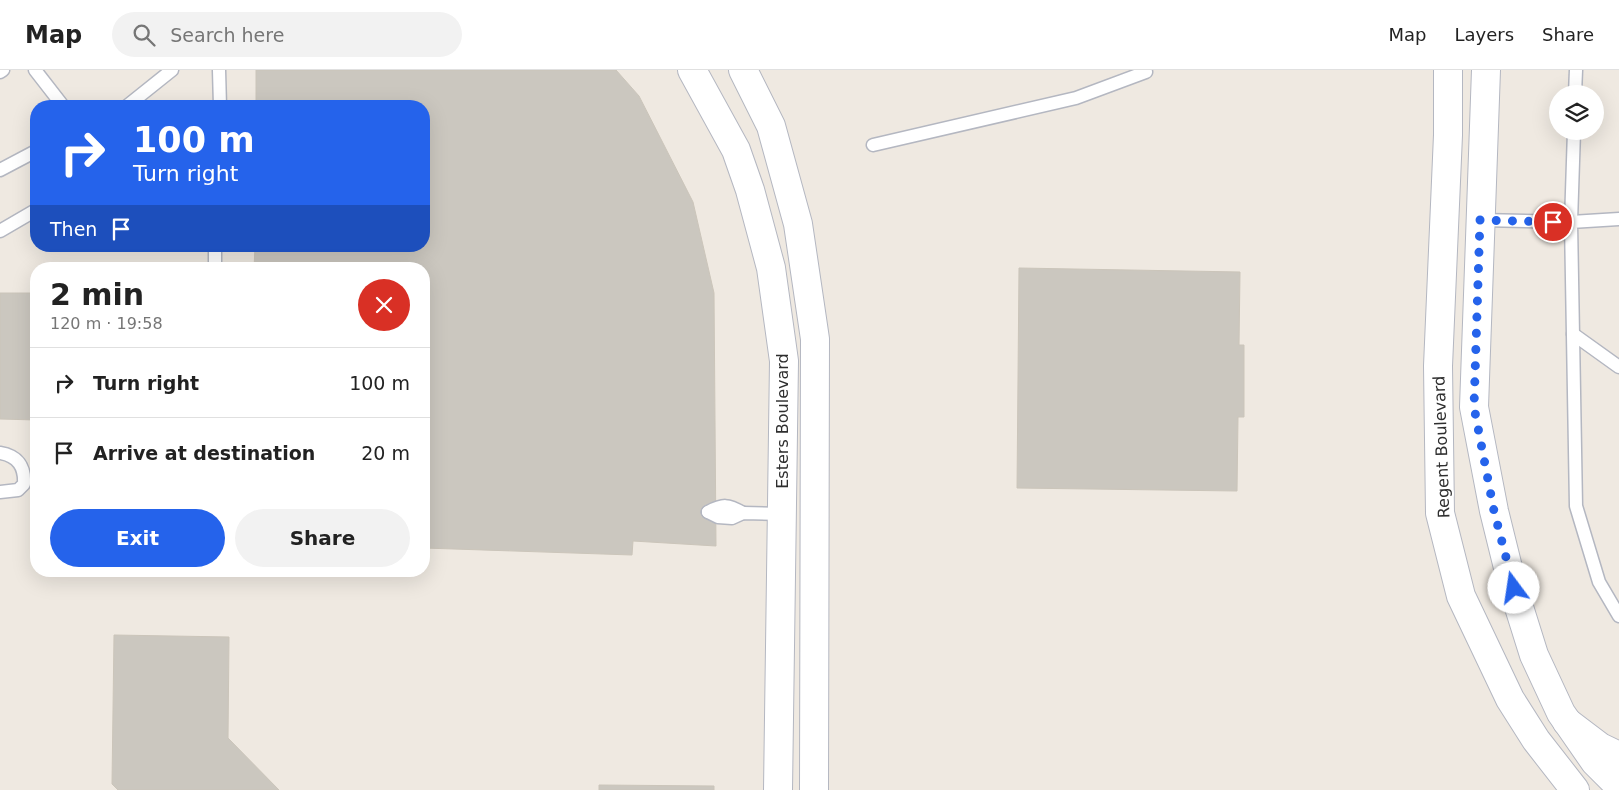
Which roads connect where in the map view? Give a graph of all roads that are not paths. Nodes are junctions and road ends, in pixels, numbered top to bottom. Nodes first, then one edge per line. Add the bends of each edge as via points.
1 (3, 70) edge
2 (36, 70) edge
3 (172, 70) edge
4 (220, 70) edge
5 (692, 70) edge
6 (742, 70) edge
7 (1448, 70) edge
8 (1486, 70) edge
9 (1576, 70) edge
10 (0, 72) edge
11 (1146, 72) dead end
12 (1575, 85) edge
13 (58, 100) edge
14 (134, 100) edge
15 (220, 100) edge
16 (1574, 140) edge
17 (873, 145) dead end
18 (30, 154) edge
19 (0, 170) edge
20 (30, 214) edge
21 (1619, 219) edge
22 (1480, 220) junction
23 (1571, 222) junction
24 (0, 231) edge
25 (1573, 334) junction
26 (1619, 367) edge
27 (0, 453) edge
28 (0, 492) edge
29 (743, 513) dead end
30 (782, 514) junction
31 (1619, 616) edge
32 (1567, 722) junction
33 (1619, 756) edge
34 (1619, 786) edge
35 (778, 790) edge
36 (814, 790) edge
37 (1575, 790) edge

1 - 10 lane
2 - 13 lane
3 - 14 lane
4 - 15 lane
5 - 30 main road, Esters Boulevard via 736,150 772,268 784,361
6 - 36 main road, Esters Boulevard via 771,126 798,224 815,339
7 - 37 main road, Regent Boulevard via 1438,366 1440,513 1461,596 1510,699 1536,740
8 - 22 main road
9 - 12 lane
11 - 17 lane via 1076,98
16 - 23 lane
18 - 19 lane
20 - 24 lane
21 - 23 lane
22 - 23 lane
22 - 32 main road via 1474,407 1494,511 1516,598 1534,655
23 - 25 lane
25 - 26 lane
25 - 31 lane via 1576,506 1599,582
27 - 28 lane via 17,459 25,474 24,484 18,490
29 - 30 lane
30 - 35 main road, Esters Boulevard
32 - 33 main road via 1600,747
32 - 34 main road via 1596,762

